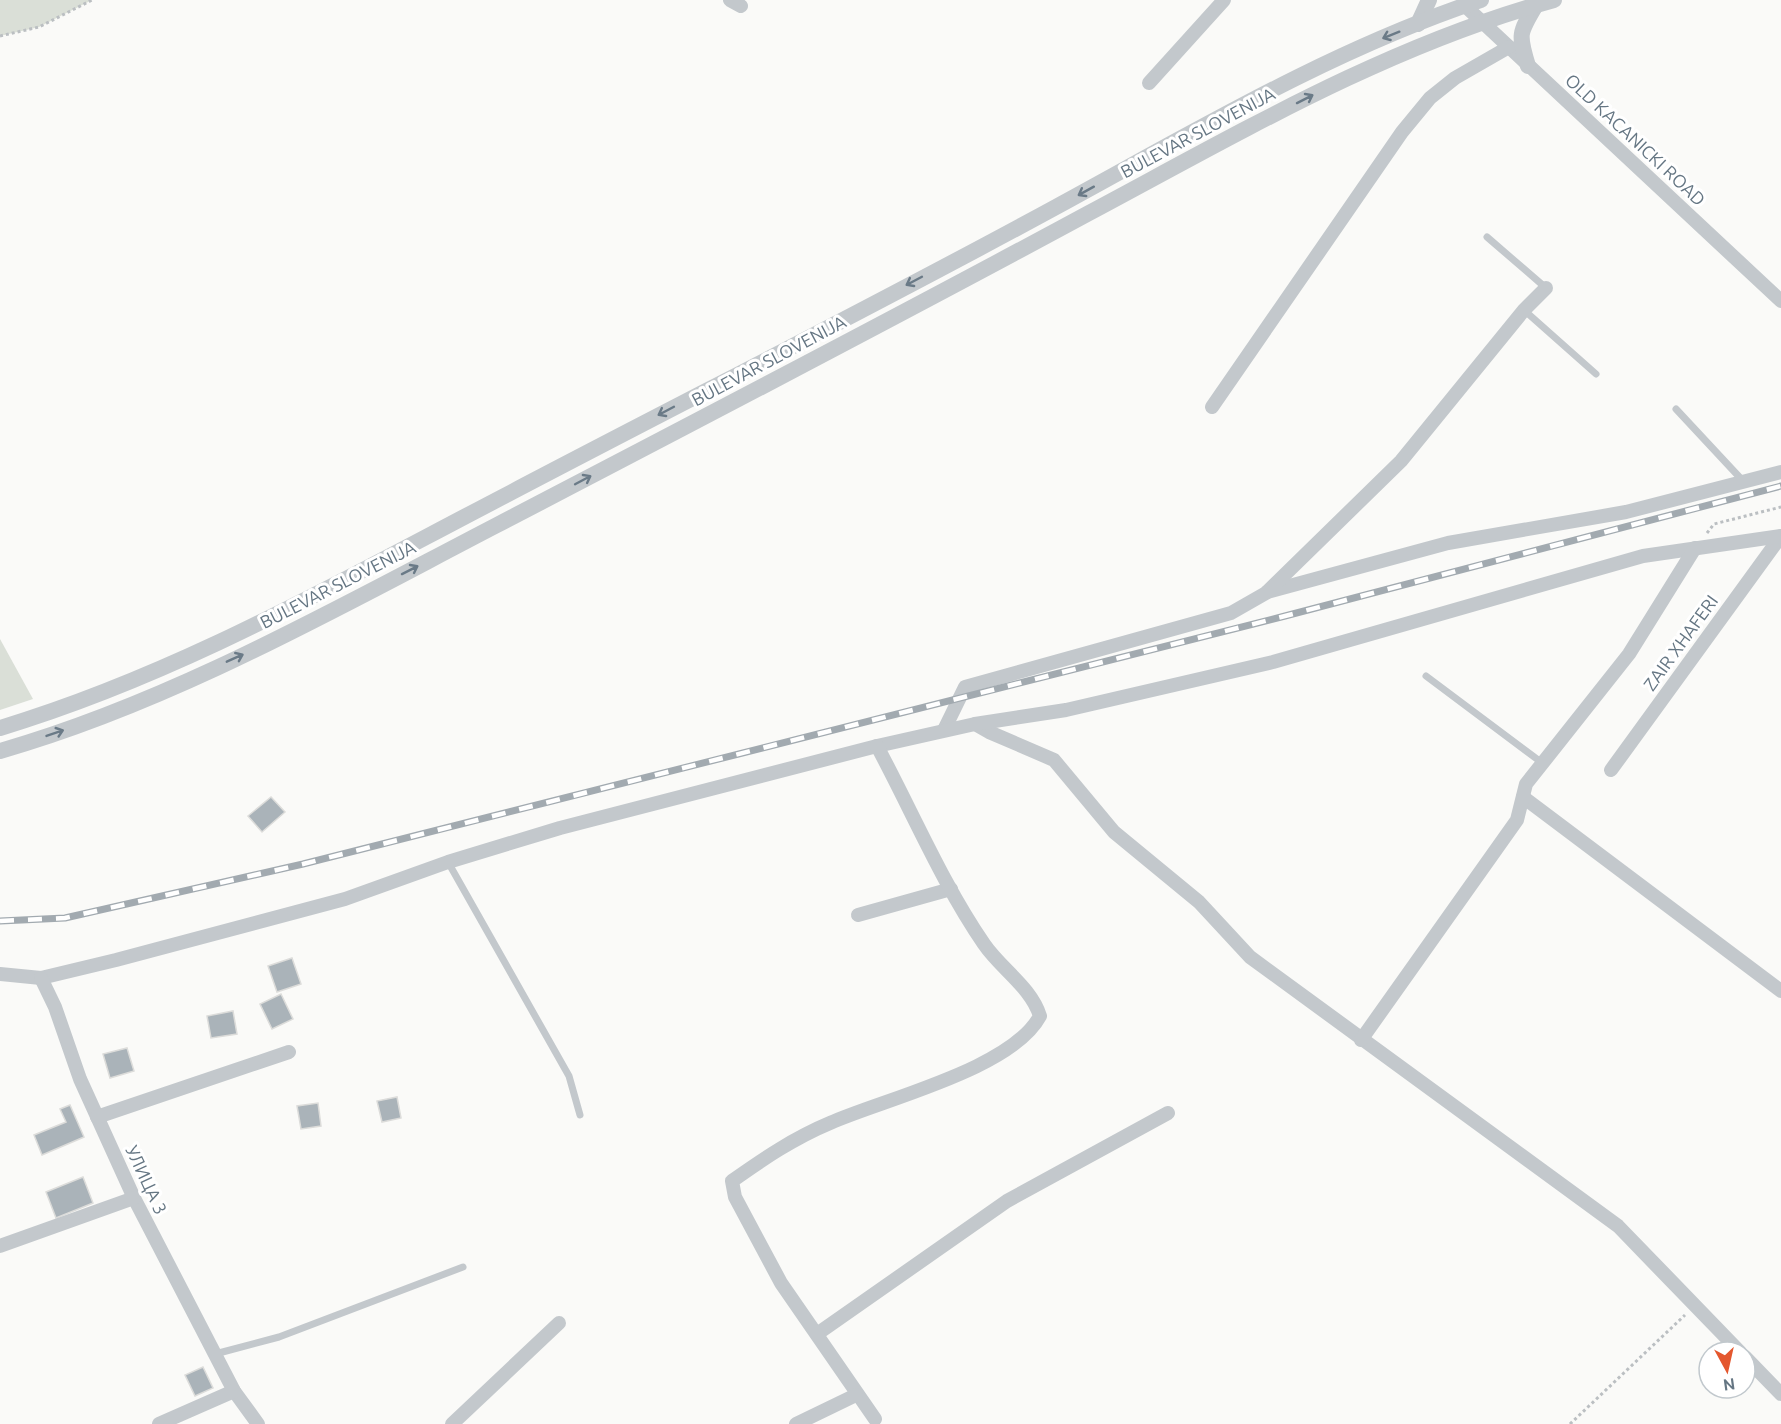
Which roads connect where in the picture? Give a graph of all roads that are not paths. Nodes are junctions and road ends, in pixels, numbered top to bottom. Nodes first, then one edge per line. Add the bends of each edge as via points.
1 (1224, 0) edge
2 (1429, 0) edge
3 (1481, 0) edge
4 (1554, 0) edge
5 (1461, 3) edge
6 (1536, 5) junction
7 (1482, 23) junction
8 (1418, 24) junction
9 (1509, 47) junction
10 (1528, 66) junction
11 (1149, 83) dead end
12 (1487, 237) dead end
13 (1546, 288) joint
14 (1781, 301) edge
15 (1524, 310) junction
16 (1596, 374) dead end
17 (1212, 407) dead end
18 (1676, 409) dead end
19 (1781, 472) edge
20 (1744, 482) junction
21 (1781, 536) edge
22 (1695, 548) junction
23 (1266, 593) junction
24 (1426, 676) dead end
25 (975, 724) junction
26 (0, 728) edge
27 (944, 730) junction
28 (877, 746) junction
29 (0, 751) edge
30 (1541, 762) junction
31 (1611, 770) dead end
32 (1523, 797) junction
33 (448, 862) junction
34 (951, 889) junction
35 (858, 915) dead end
36 (0, 974) edge
37 (41, 978) junction
38 (1781, 991) edge
39 (1361, 1040) junction
40 (289, 1052) dead end
41 (1168, 1113) dead end
42 (580, 1115) dead end
43 (96, 1117) junction
44 (134, 1198) junction
45 (0, 1246) edge
46 (463, 1267) dead end
47 (559, 1323) dead end
48 (817, 1334) junction
49 (1729, 1340) edge
50 (215, 1353) junction
51 (1757, 1369) edge
52 (234, 1391) junction
53 (1781, 1394) edge
54 (856, 1395) junction
55 (875, 1419) dead end
56 (159, 1424) edge
57 (258, 1424) edge
58 (452, 1424) edge
59 (796, 1424) edge

1 - 11 street
2 - 8 street
3 - 5 street, BULEVAR SLOVENIJA
4 - 6 street, BULEVAR SLOVENIJA
5 - 7 street, OLD KACANICKI ROAD
5 - 8 street, BULEVAR SLOVENIJA
6 - 7 street, BULEVAR SLOVENIJA
6 - 10 street via 1521,30
7 - 9 street, OLD KACANICKI ROAD
29 -> 7 street, BULEVAR SLOVENIJA via 88,721 267,643 960,283 1253,125 1346,79
8 -> 26 street, BULEVAR SLOVENIJA via 1254,99 1051,210 249,627 85,699
9 - 10 street, OLD KACANICKI ROAD
9 - 17 street via 1455,78 1430,98 1402,132
10 - 14 street, OLD KACANICKI ROAD
12 - 13 lane
13 - 15 street
15 - 16 lane
15 - 23 street via 1401,460
18 - 20 lane
19 - 20 street
20 - 23 street via 1626,512 1448,543
21 - 22 street
21 - 31 street, ZAIR XHAFERI
22 - 25 street via 1643,556 1273,662 1066,710
22 - 30 street via 1629,654
23 - 27 street via 1231,613 965,687
24 - 30 lane
25 - 27 street
25 - 39 street via 1054,760 1114,832 1199,902 1250,957
27 - 28 street
28 - 33 street
28 - 34 street
30 - 32 street
32 - 38 street
32 - 39 street via 1517,820
33 - 37 street via 334,902
33 - 42 lane via 569,1076
34 - 35 street
34 - 48 street via 984,945 1036,1003 1040,1016 1033,1028 993,1057 946,1081 876,1104 783,1145 732,1181 731,1190 773,1270
36 - 37 street
37 - 43 street, УЛИЦА 3
39 - 49 street via 1618,1226
40 - 43 street
41 - 48 street via 1007,1201
43 - 44 street, УЛИЦА 3
44 - 45 street
44 - 50 street, УЛИЦА 3
46 - 50 lane via 279,1337
47 - 58 street
48 - 54 street
50 - 52 street, УЛИЦА 3
51 - 53 street
52 - 56 street
52 - 57 street, УЛИЦА 3
54 - 55 street
54 - 59 street

